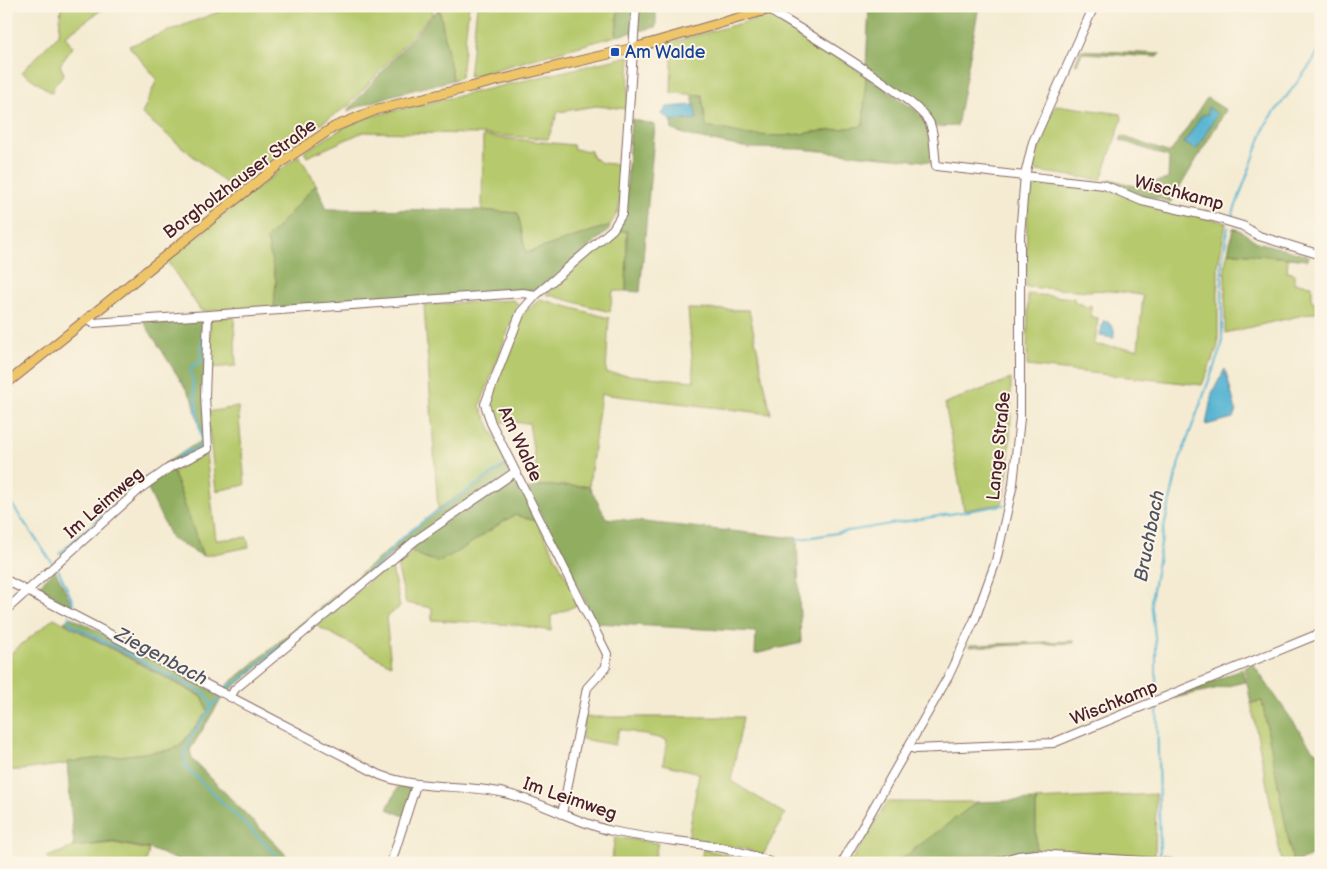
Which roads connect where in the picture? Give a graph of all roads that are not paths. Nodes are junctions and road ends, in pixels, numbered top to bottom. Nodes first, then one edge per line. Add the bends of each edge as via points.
1 (636, 6) edge
2 (1094, 6) edge
3 (776, 7) edge
4 (634, 48) junction
5 (1025, 175) junction
6 (1321, 255) edge
7 (536, 295) junction
8 (208, 315) junction
9 (87, 319) junction
10 (6, 384) edge
11 (515, 472) junction
12 (6, 580) edge
13 (27, 591) junction
14 (6, 610) edge
15 (1321, 633) edge
16 (230, 697) junction
17 (908, 747) junction
18 (416, 785) junction
19 (562, 814) junction
20 (391, 863) edge
21 (772, 863) edge
22 (842, 863) edge
23 (994, 863) edge
24 (1172, 863) edge

1 - 4 street
2 - 5 street, Lange Straße via 1034,142
3 - 4 main road, Borgholzhauser Straße
3 - 5 street, Wischkamp via 774,13 918,108 930,123 936,166
4 - 7 street, Am Walde via 622,214 613,229
4 - 9 main road, Borgholzhauser Straße via 378,109 334,128 286,159
5 - 6 street, Wischkamp via 1104,185 1142,201 1243,226 1259,236
5 - 17 street, Lange Straße via 1020,234 1020,418 1013,484 1003,535 966,641
7 - 8 street via 523,293
7 - 11 street, Am Walde via 520,312 485,404
8 - 9 street via 93,323
8 - 13 street, Im Leimweg via 205,396 208,448 169,468 141,488
9 - 10 main road, Borgholzhauser Straße
11 - 16 street via 416,540 235,689
11 - 19 street, Am Walde via 607,654 606,667 587,688
12 - 13 street, Im Leimweg
13 - 14 street
13 - 16 street, Im Leimweg
15 - 17 street, Wischkamp via 1053,743
16 - 18 street, Im Leimweg via 380,775
17 - 22 street, Lange Straße
18 - 19 street, Im Leimweg via 500,792 522,797
18 - 20 street
19 - 21 street, Im Leimweg via 613,831 742,852
23 - 24 street via 1037,854

